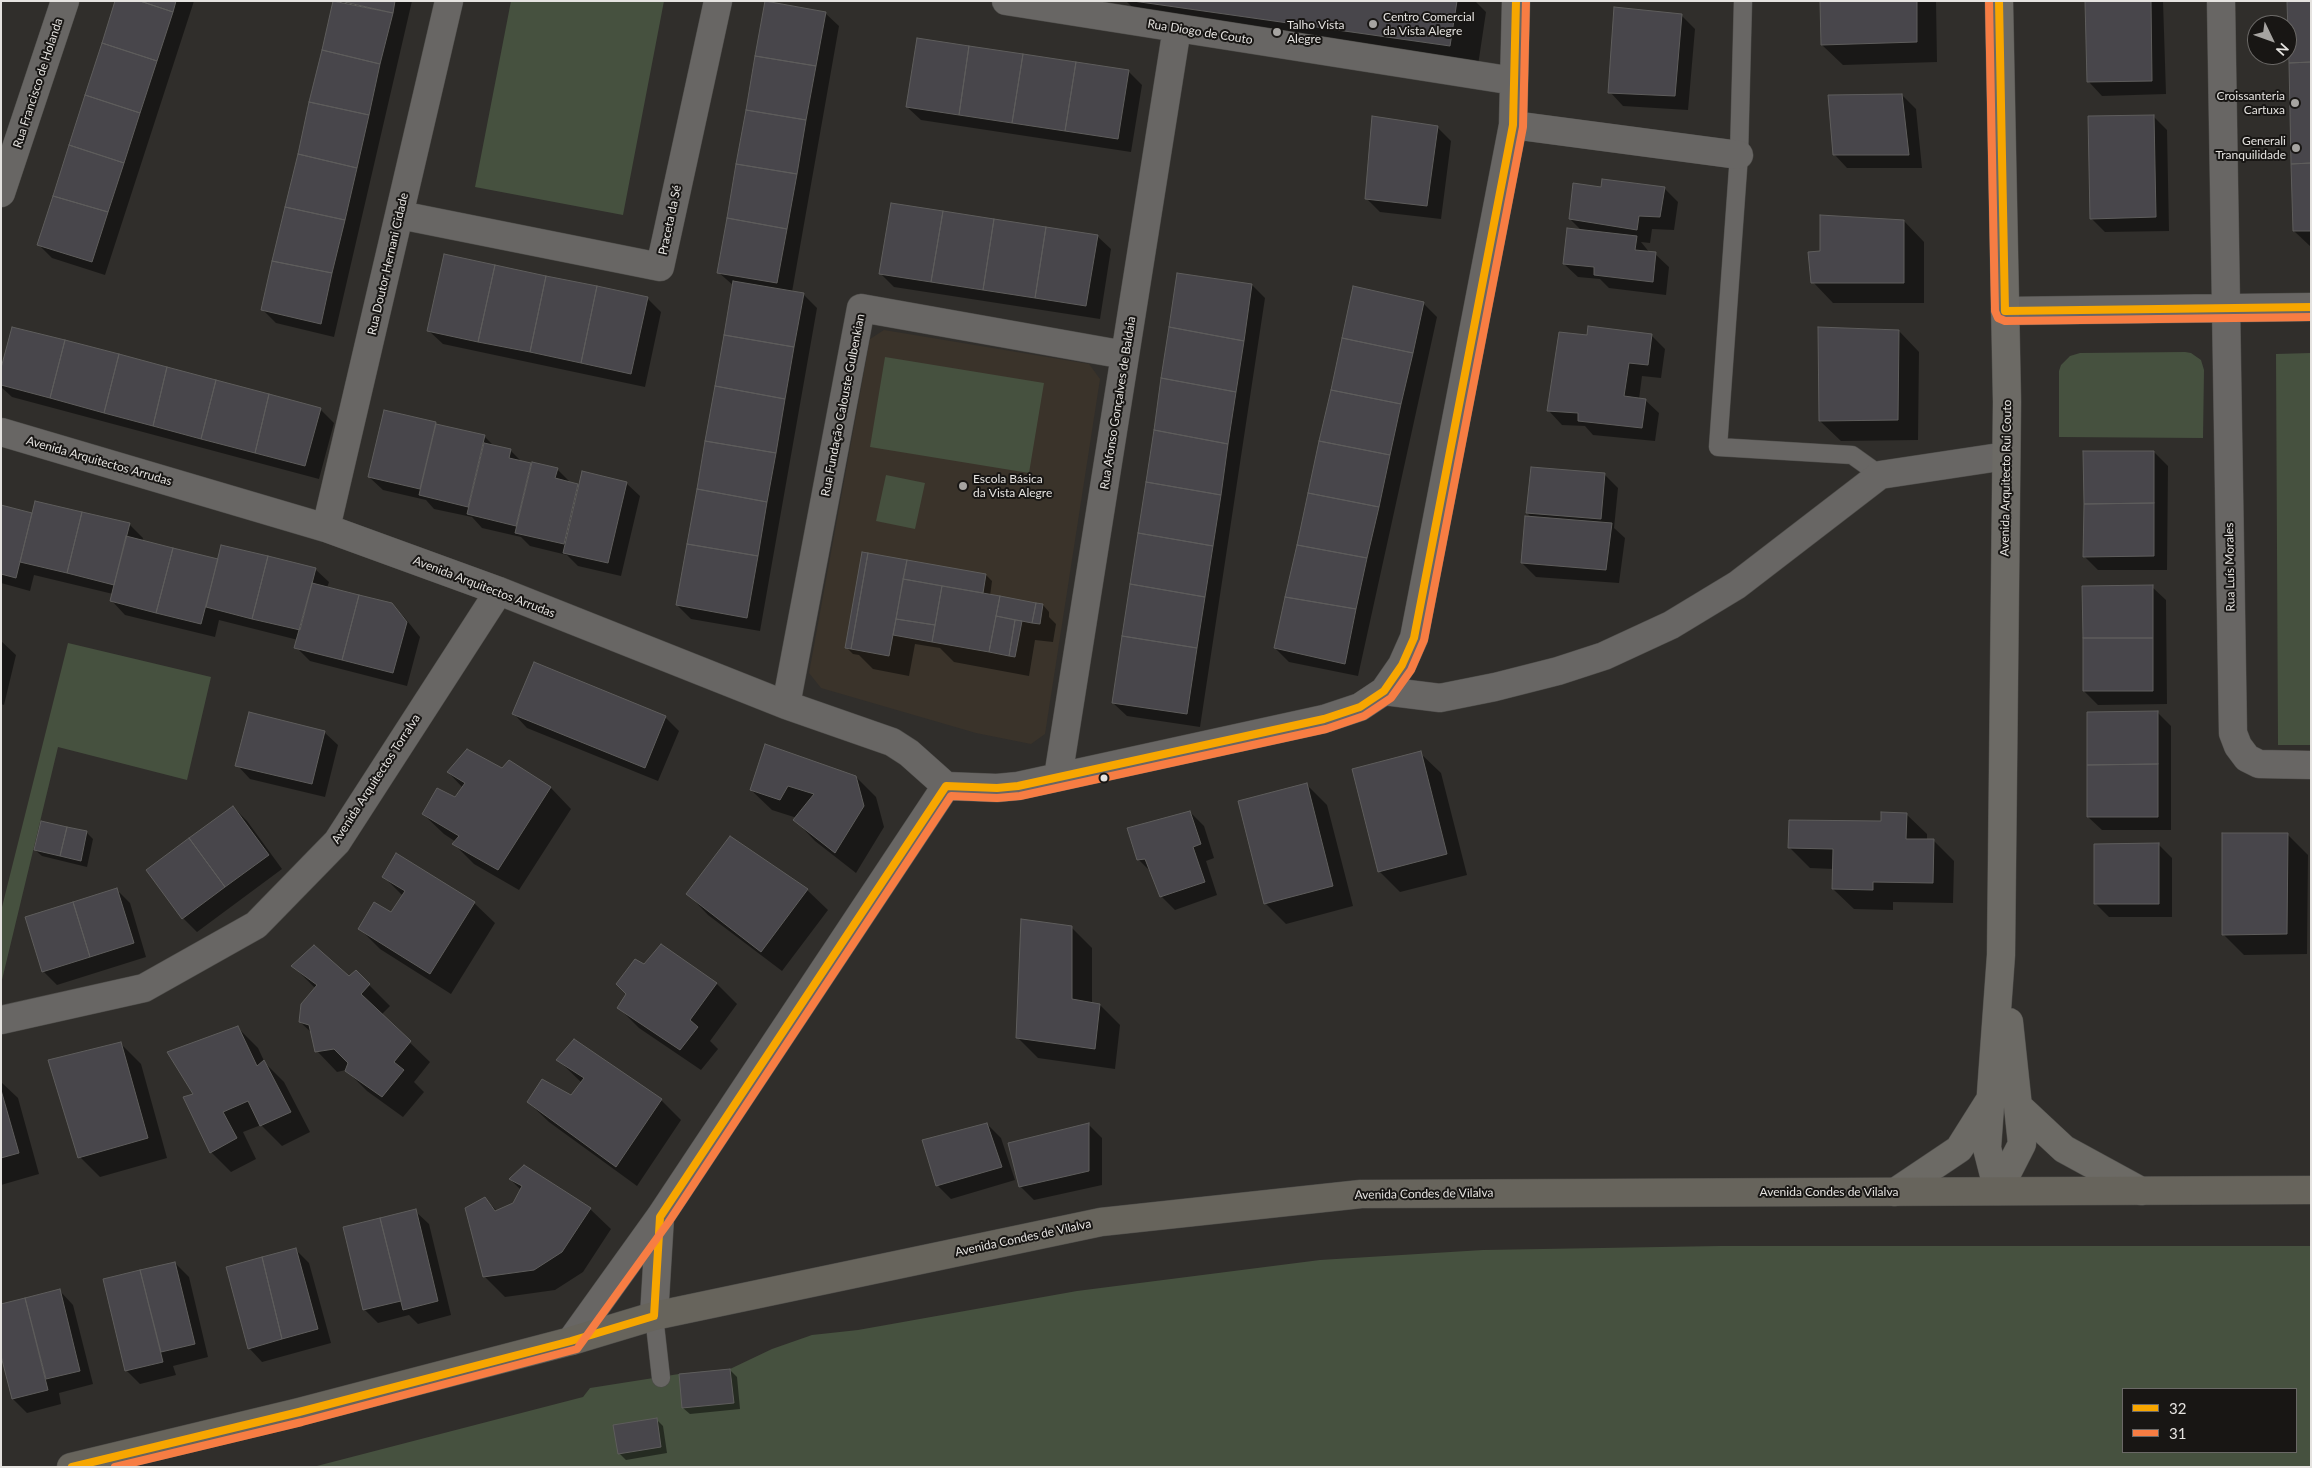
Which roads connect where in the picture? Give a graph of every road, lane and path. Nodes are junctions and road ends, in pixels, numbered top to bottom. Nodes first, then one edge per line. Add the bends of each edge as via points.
1 (65, 1) edge
2 (450, 1) edge
3 (718, 1) edge
4 (1006, 1) edge
5 (1516, 1) edge
6 (1743, 1) edge
7 (1999, 1) edge
8 (2221, 1) edge
9 (1177, 28) junction
10 (1514, 81) junction
11 (1513, 125) junction
12 (1739, 154) junction
13 (1, 194) edge
14 (400, 215) junction
15 (2311, 307) edge
16 (2225, 308) junction
17 (2005, 311) junction
18 (1125, 355) junction
19 (1, 432) edge
20 (2006, 456) junction
21 (1880, 475) junction
22 (326, 528) junction
23 (499, 591) junction
24 (1384, 691) junction
25 (786, 705) junction
26 (2311, 765) edge
27 (1058, 777) junction
28 (946, 786) junction
29 (2001, 955) junction
30 (1, 1020) edge
31 (1990, 1100) junction
32 (2018, 1106) junction
33 (2311, 1190) edge
34 (2141, 1191) junction
35 (1895, 1192) junction
36 (1998, 1192) junction
37 (660, 1217) junction
38 (654, 1316) junction
39 (571, 1341) junction
40 (662, 1378) dead end
41 (71, 1467) edge

1 - 13 street, Rua Francisco de Holanda
2 - 14 street, Rua Doutor Hernani Cidade
3 - 14 street, Praceta da Sé via 660,267
4 - 9 street, Rua Diogo de Couto
5 - 10 street
6 - 12 lane
7 - 17 street, Avenida Arquitecto Rui Couto
8 - 16 street, Rua Luís Morales
9 - 10 street, Rua Diogo de Couto
9 - 18 street, Rua Afonso Gonçalves de Baldaia
10 - 11 street
11 - 12 street
11 - 24 street via 1414,638 1402,665
12 - 21 lane via 1718,447 1852,455
14 - 22 street, Rua Doutor Hernani Cidade
15 - 16 street
16 - 17 street
16 - 26 street, Rua Luís Morales via 2233,733 2247,758 2259,764
17 - 20 street, Avenida Arquitecto Rui Couto
18 - 25 street, Rua Fundação Calouste Gulbenkian via 861,308
18 - 27 street, Rua Afonso Gonçalves de Baldaia
19 - 22 street, Avenida Arquitectos Arrudas
20 - 21 street
20 - 29 street, Avenida Arquitecto Rui Couto
21 - 24 street via 1737,585 1671,625 1604,656 1558,671 1440,698
22 - 23 street, Avenida Arquitectos Arrudas
23 - 25 street, Avenida Arquitectos Arrudas
23 - 30 street, Avenida Arquitectos Torralva via 337,842 256,925 144,988
24 - 27 street via 1360,708 1324,719
25 - 28 street, Avenida Arquitectos Arrudas via 892,742
27 - 28 street via 997,788
28 - 37 street
29 - 31 street, Avenida Arquitecto Rui Couto
29 - 32 street, Avenida Arquitecto Rui Couto
31 - 35 street, Avenida Arquitecto Rui Couto via 1959,1149
31 - 36 street, Avenida Arquitecto Rui Couto via 1987,1148
32 - 34 street via 2064,1149
32 - 36 street, Avenida Arquitecto Rui Couto via 2022,1144
33 - 34 main road, Avenida Condes de Vilalva
34 - 36 main road, Avenida Condes de Vilalva
35 - 36 main road, Avenida Condes de Vilalva
35 - 38 main road, Avenida Condes de Vilalva via 1361,1194 1101,1222
37 - 38 street
37 - 39 street
38 - 39 main road, Avenida Condes de Vilalva
38 - 40 lane
39 - 41 main road, Avenida Condes de Vilalva

